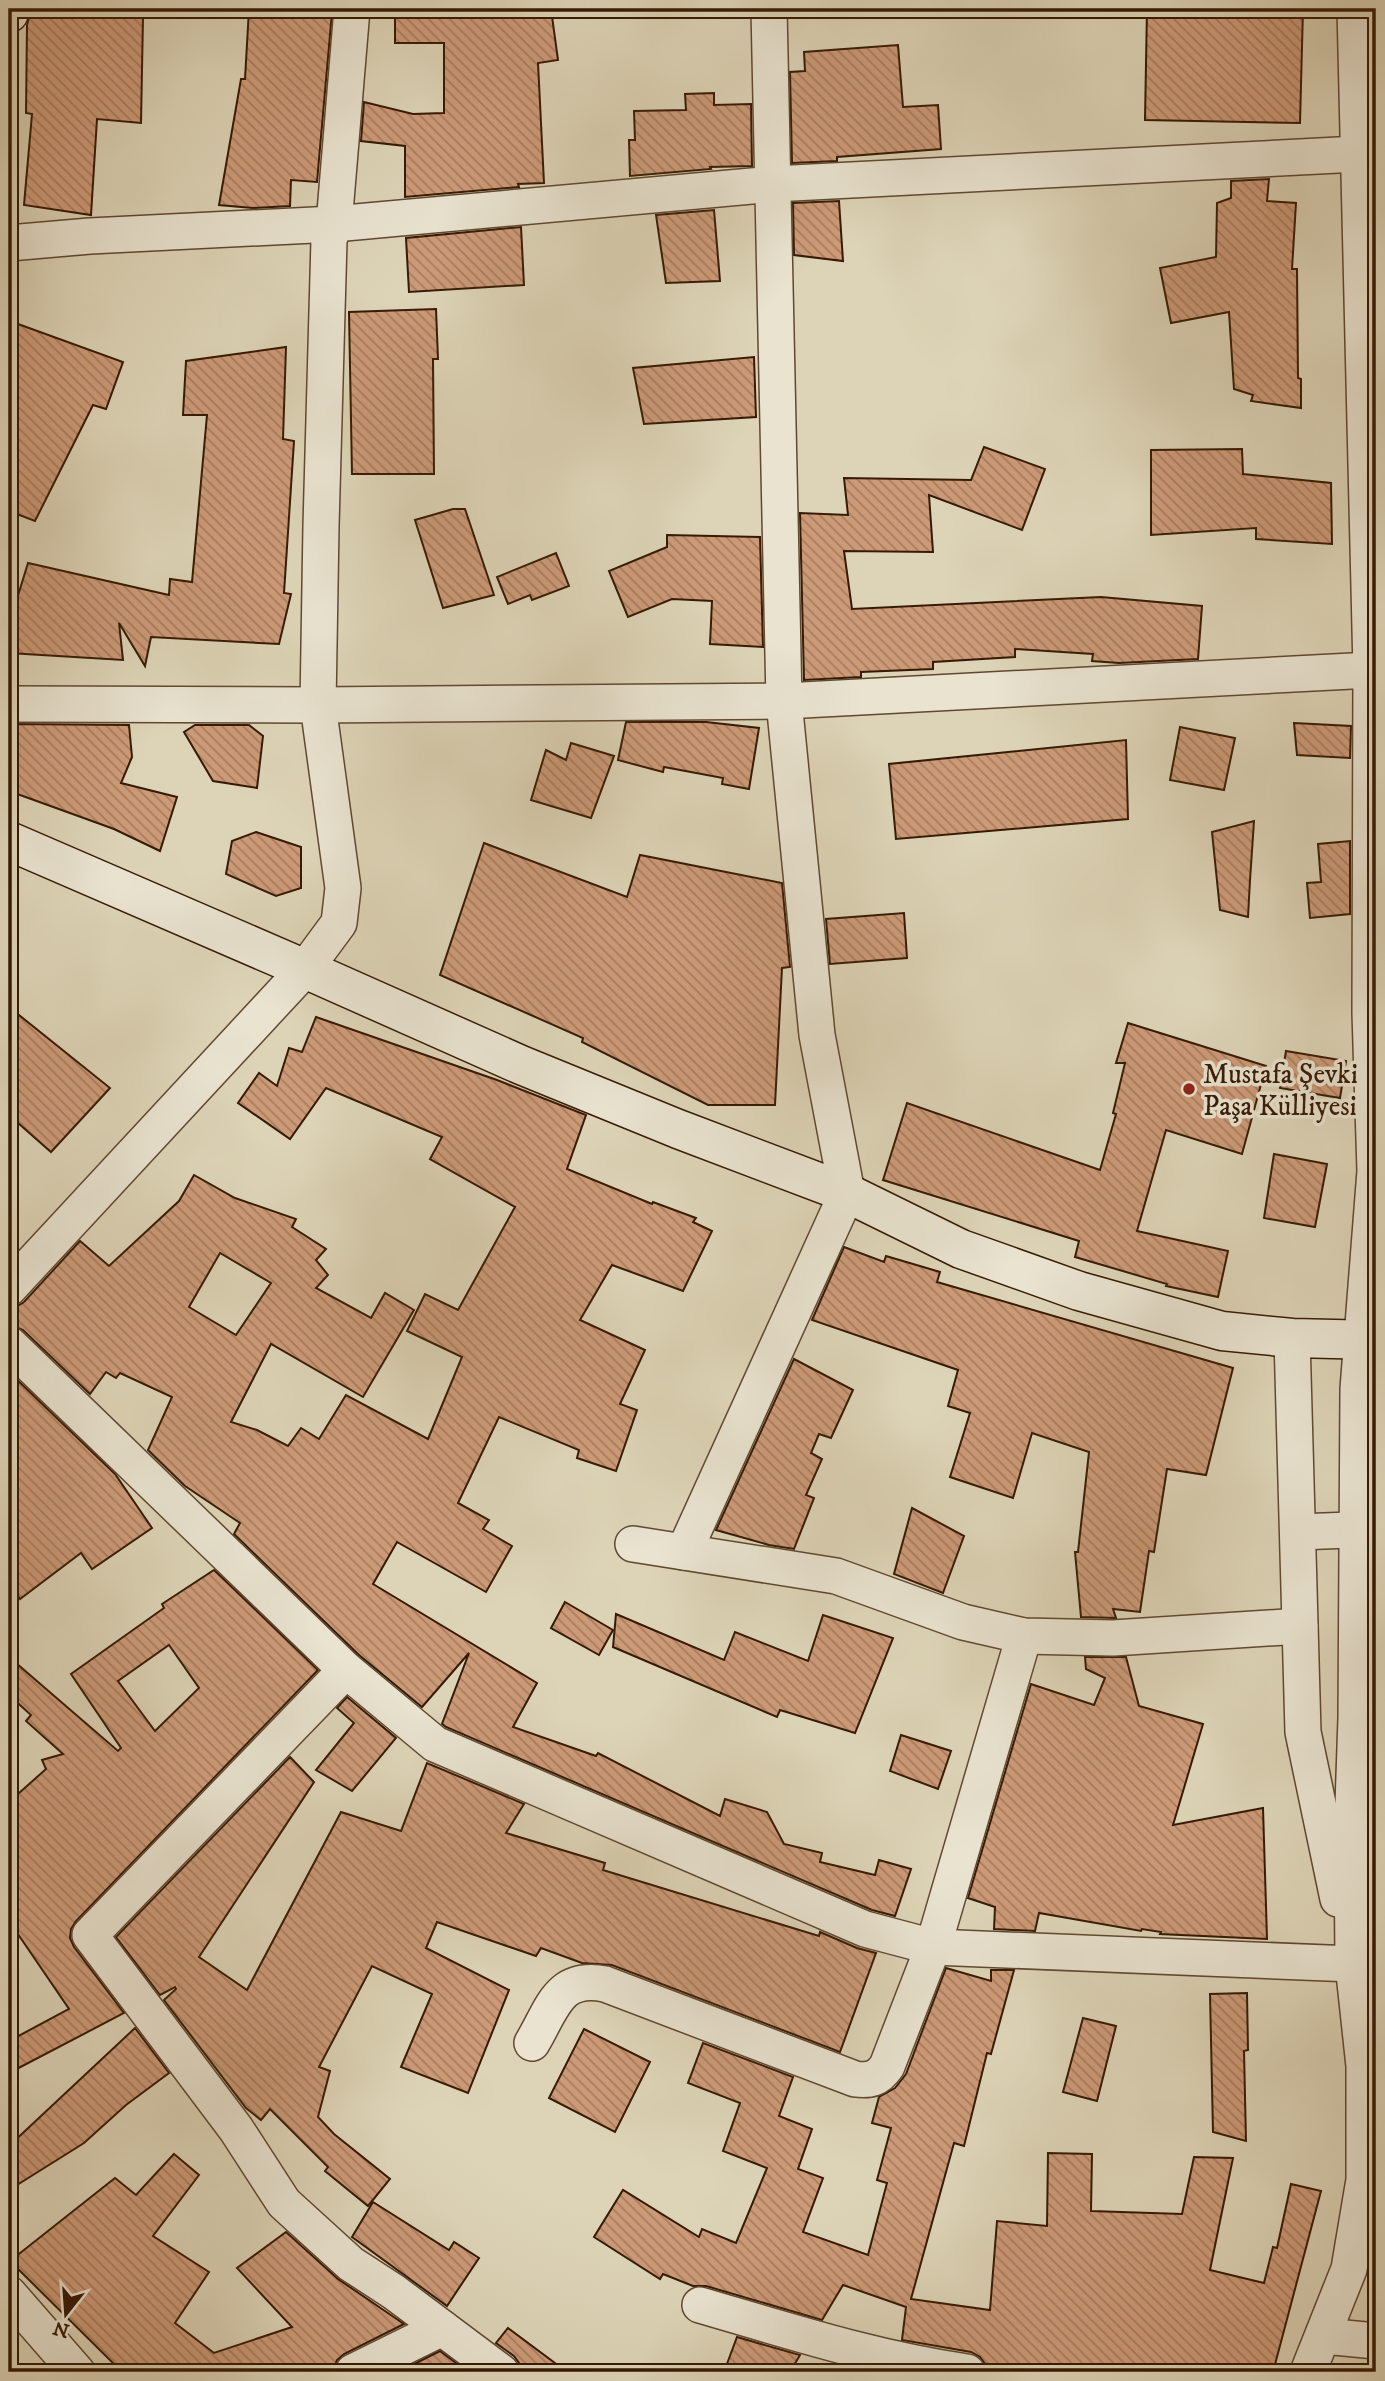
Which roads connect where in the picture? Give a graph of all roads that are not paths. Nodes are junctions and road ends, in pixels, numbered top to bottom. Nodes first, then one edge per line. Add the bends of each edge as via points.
1 (352, 9) edge
2 (769, 9) edge
3 (1355, 9) edge
4 (1358, 154) junction
5 (773, 184) junction
6 (334, 224) junction
7 (9, 243) edge
8 (1371, 670) junction
9 (784, 701) junction
10 (9, 704) edge
11 (318, 705) junction
12 (9, 841) edge
13 (305, 969) junction
14 (847, 1193) junction
15 (9, 1288) edge
16 (1292, 1338) junction
17 (1369, 1340) edge
18 (9, 1344) edge
19 (1367, 1530) edge
20 (1298, 1532) junction
21 (633, 1544) dead end
22 (684, 1552) junction
23 (1300, 1626) junction
24 (1024, 1636) junction
25 (346, 1670) junction
26 (933, 1947) junction
27 (1353, 1964) junction
28 (532, 2043) dead end
29 (9, 2294) edge
30 (700, 2305) dead end
31 (442, 2328) junction
32 (1324, 2336) junction
33 (1376, 2341) edge
34 (77, 2372) edge
35 (354, 2372) edge
36 (501, 2372) edge
37 (967, 2372) edge
38 (1308, 2372) edge

1 - 6 street
2 - 5 street
3 - 4 street
4 - 5 street
4 - 8 street
5 - 6 street
5 - 9 street
6 - 7 street
6 - 11 street via 329,254
8 - 9 street
8 - 17 street via 1370,1013 1375,1171
9 - 11 street
9 - 14 street via 817,1035
10 - 11 street
11 - 13 street via 343,888 339,923
12 - 13 street
13 - 14 street via 521,1066
13 - 15 street
14 - 16 street via 961,1249 1079,1291 1222,1331
14 - 22 street
16 - 17 street
16 - 20 street
17 - 19 street via 1358,1389
18 - 25 street
19 - 20 street
19 - 27 street via 1352,1834
20 - 23 street
21 - 22 street
22 - 24 street via 835,1576 963,1622
23 - 24 street via 1113,1638
23 - 27 street via 1303,1732
24 - 26 street
25 - 26 street via 435,1744 865,1929
25 - 31 street via 90,1935 236,2129 284,2203 351,2264
26 - 27 street
26 - 28 street via 887,2066 869,2081 855,2080 587,1980 563,1991
27 - 32 street via 1364,2066 1364,2180 1349,2269
29 - 34 street
30 - 37 street via 847,2348
31 - 35 street
31 - 36 street
32 - 33 street
32 - 38 street

